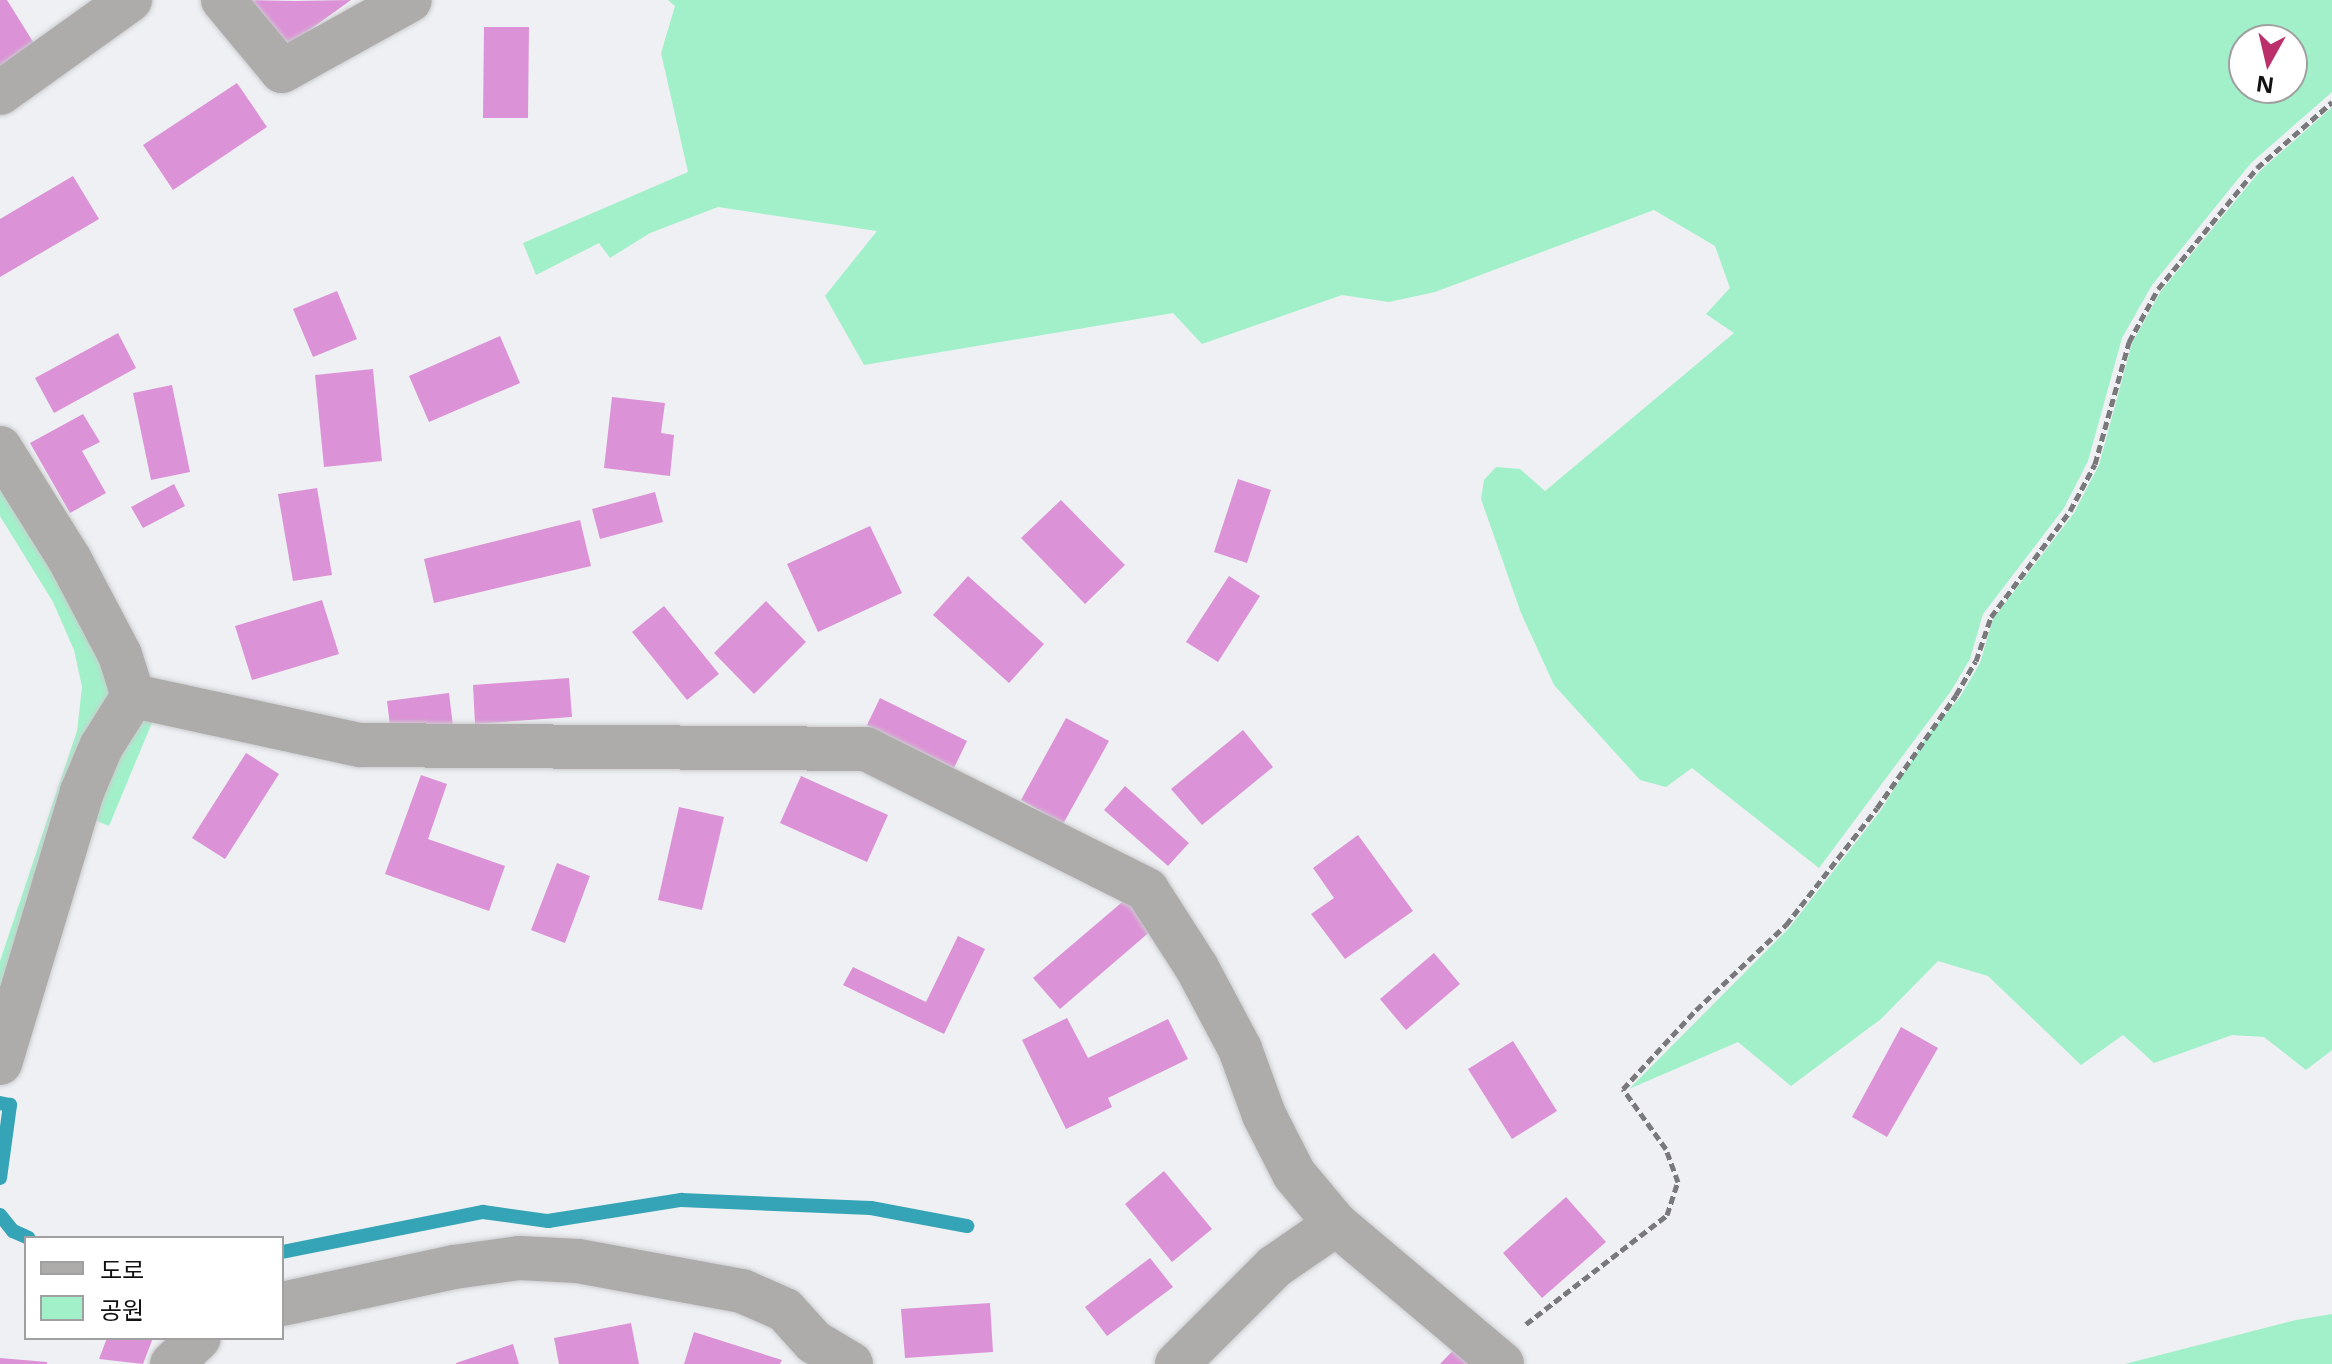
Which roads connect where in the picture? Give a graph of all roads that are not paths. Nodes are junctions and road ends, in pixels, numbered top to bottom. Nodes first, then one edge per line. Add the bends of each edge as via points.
1 (130, 0) edge
2 (223, 0) edge
3 (410, 0) edge
4 (0, 93) edge
5 (0, 448) edge
6 (133, 696) junction
7 (0, 1063) edge
8 (1336, 1224) junction
9 (284, 1304) edge
10 (197, 1340) edge
11 (1495, 1358) edge
12 (172, 1364) edge
13 (851, 1364) edge
14 (1177, 1364) edge

1 - 4 street
2 - 3 street via 282,71
5 - 6 street via 70,560 120,655
6 - 7 street via 101,747 82,792
6 - 8 street via 360,745 866,749 1147,890 1233,1036 1294,1174
8 - 11 street
8 - 14 street via 1274,1267
9 - 13 street via 454,1267 519,1258 578,1261 742,1291 785,1310 814,1342
10 - 12 street

